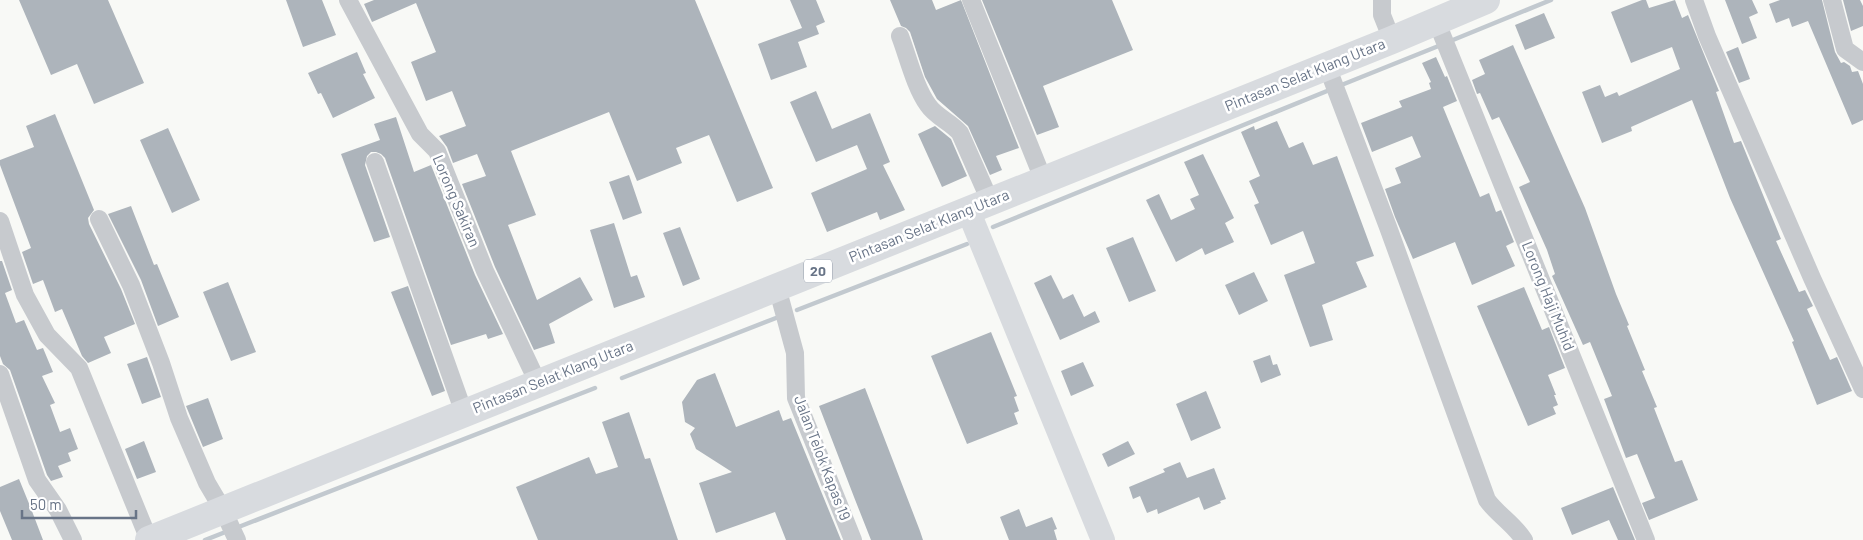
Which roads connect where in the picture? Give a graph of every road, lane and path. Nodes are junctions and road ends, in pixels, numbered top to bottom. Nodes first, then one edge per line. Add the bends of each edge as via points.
1 (348, 0) edge
2 (970, 0) edge
3 (1382, 0) edge
4 (1486, 0) edge
5 (1694, 0) edge
6 (1832, 0) edge
7 (1439, 25) junction
8 (900, 36) dead end
9 (1392, 40) junction
10 (1863, 62) edge
11 (1329, 71) junction
12 (375, 162) dead end
13 (1043, 179) junction
14 (979, 206) junction
15 (99, 219) dead end
16 (0, 222) edge
17 (777, 287) junction
18 (0, 374) edge
19 (538, 384) junction
20 (1863, 389) edge
21 (464, 413) junction
22 (232, 528) edge
23 (147, 534) edge
24 (73, 540) edge
25 (853, 540) edge
26 (1103, 540) edge
27 (1524, 540) edge
28 (1646, 540) edge

1 - 19 street, Lorong Sakiran via 420,134 437,151 486,271
2 - 13 street
3 - 9 street via 1382,15
4 - 7 highway, Pintasan Selat Klang Utara / 20
5 - 20 street via 1710,45
6 - 10 street via 1845,49
7 - 9 highway, Pintasan Selat Klang Utara / 20
7 - 28 street, Lorong Haji Muhid
8 - 14 street via 929,107 960,133
9 - 11 highway, Pintasan Selat Klang Utara / 20
11 - 13 highway, Pintasan Selat Klang Utara / 20
11 - 27 street via 1487,500
12 - 21 street
13 - 14 highway, Pintasan Selat Klang Utara / 20
14 - 17 highway, Pintasan Selat Klang Utara / 20
14 - 26 street
15 - 22 street via 131,285 179,418 208,484
16 - 23 street via 25,295 47,335 80,368
17 - 19 highway, Pintasan Selat Klang Utara / 20
17 - 25 street, Jalan Telok Kapas 19 via 795,353 796,398
18 - 24 street via 37,480 58,510
19 - 21 highway, Pintasan Selat Klang Utara / 20
21 - 22 highway, Pintasan Selat Klang Utara / 20
22 - 23 highway, Pintasan Selat Klang Utara / 20

